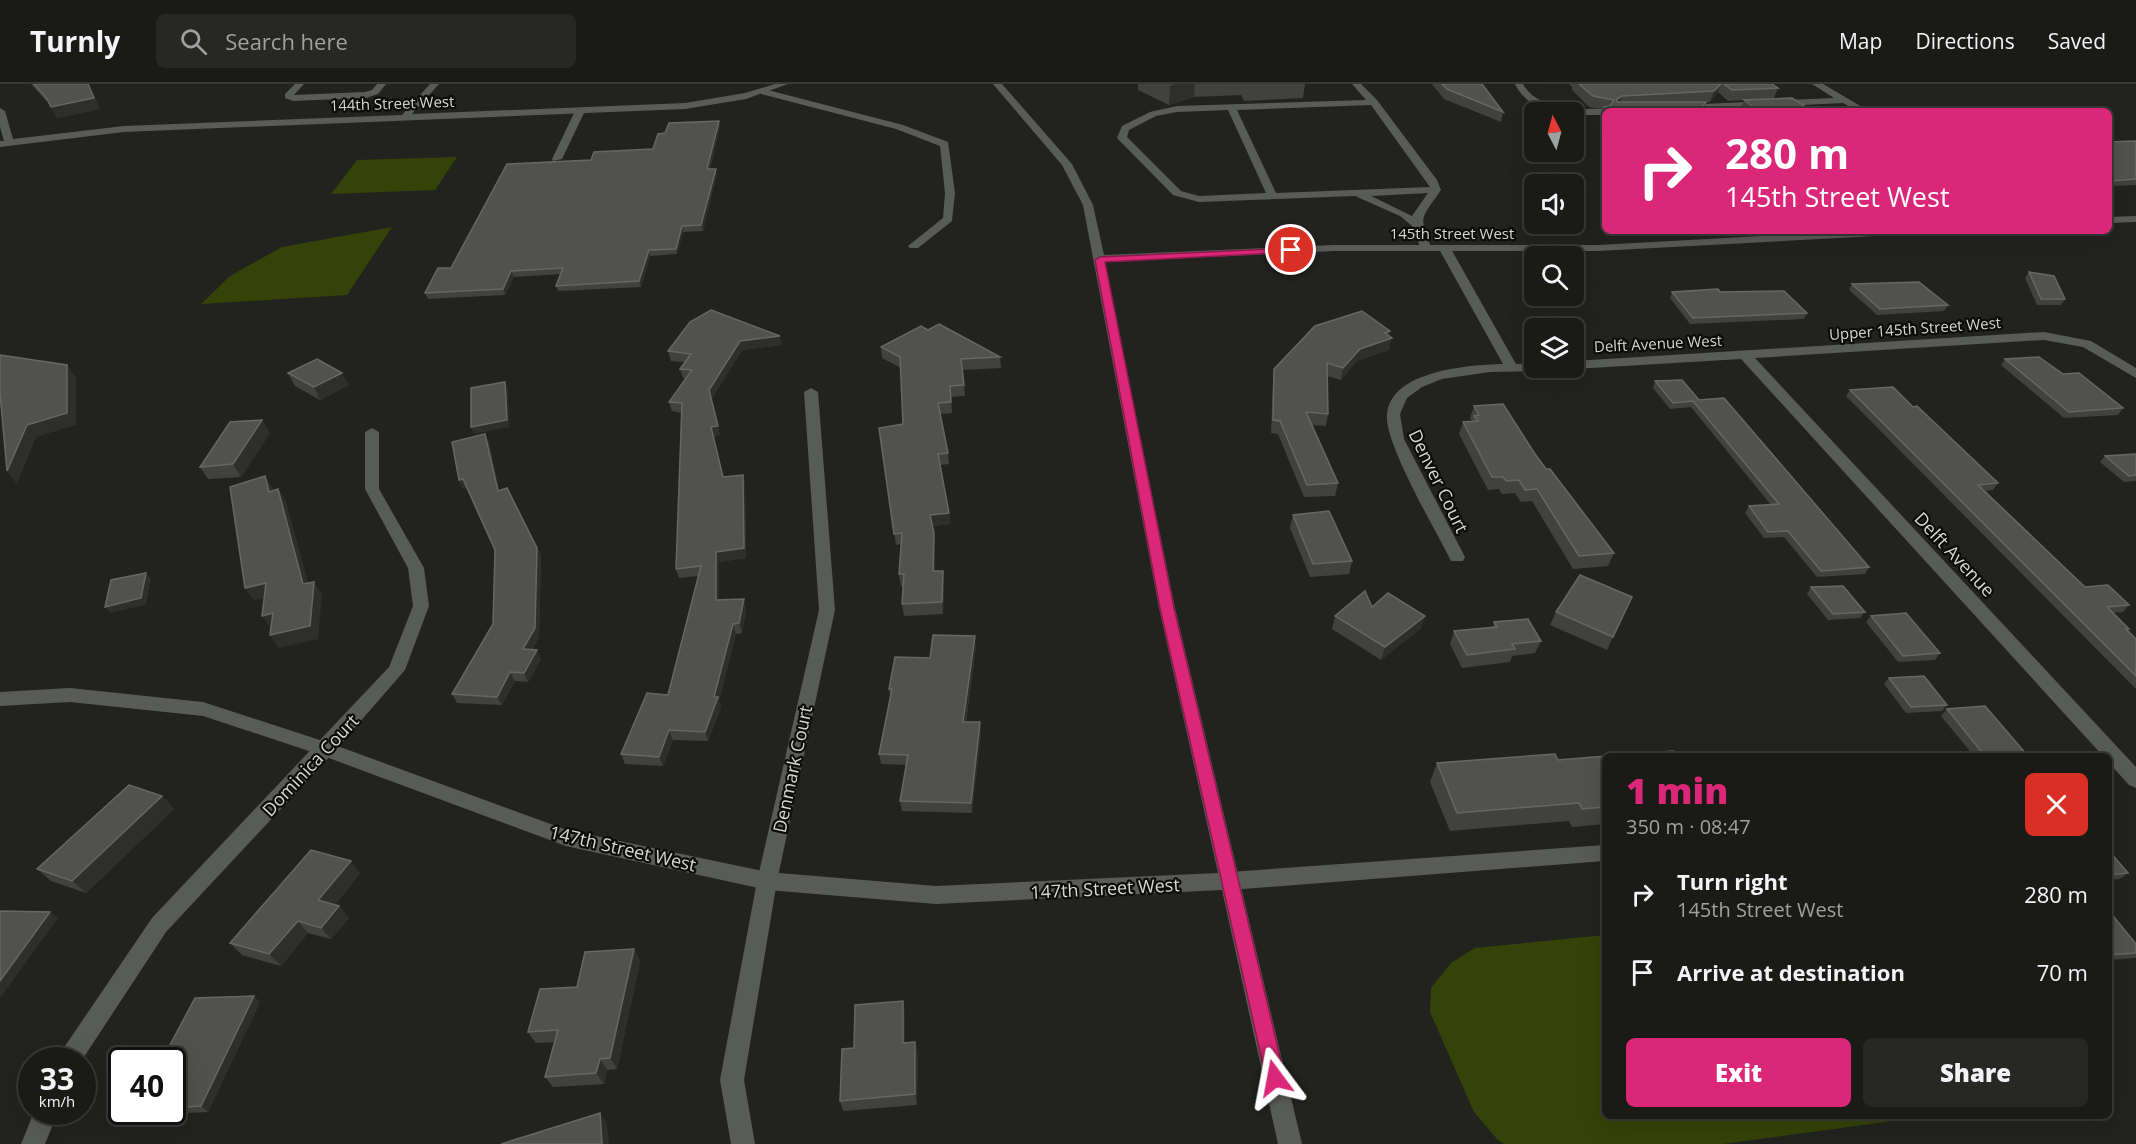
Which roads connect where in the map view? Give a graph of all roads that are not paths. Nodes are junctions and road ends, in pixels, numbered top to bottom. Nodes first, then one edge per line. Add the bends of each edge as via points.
1 (300, 84) edge
2 (337, 84) edge
3 (382, 84) edge
4 (435, 84) edge
5 (784, 84) edge
6 (997, 84) edge
7 (1356, 84) edge
8 (1519, 84) edge
9 (1816, 84) edge
10 (764, 92) junction
11 (325, 97) junction
12 (1845, 100) junction
13 (1374, 102) junction
14 (1231, 107) junction
15 (1685, 108) edge
16 (1859, 108) edge
17 (0, 111) edge
18 (580, 111) junction
19 (1602, 112) edge
20 (404, 118) junction
21 (4, 143) edge
22 (556, 159) edge
23 (1436, 190) junction
24 (1356, 193) junction
25 (1272, 196) junction
26 (1426, 204) junction
27 (1385, 205) junction
28 (2136, 219) edge
29 (2112, 220) edge
30 (1416, 224) junction
31 (1857, 234) edge
32 (914, 246) dead end
33 (1426, 249) junction
34 (1446, 249) junction
35 (1100, 260) junction
36 (1745, 355) junction
37 (1584, 363) edge
38 (1524, 367) edge
39 (1512, 368) junction
40 (2136, 374) edge
41 (811, 392) dead end
42 (372, 432) dead end
43 (1457, 557) dead end
44 (0, 699) edge
45 (326, 749) junction
46 (2111, 753) edge
47 (2112, 754) edge
48 (2136, 780) edge
49 (1602, 853) edge
50 (767, 881) junction
51 (1230, 881) junction
52 (78, 1047) edge
53 (41, 1125) edge
54 (33, 1144) edge
55 (742, 1144) edge
56 (1290, 1144) edge

1 - 11 street via 288,96
2 - 11 street
3 - 11 street via 366,95
4 - 20 street
5 - 10 street, 144th Street West
6 - 35 street via 1067,164 1088,205
7 - 13 street
8 - 19 street via 1526,96 1551,106
9 - 12 street
10 - 18 street, 144th Street West via 685,106
10 - 32 street via 874,119 945,144 950,193 948,219
12 - 15 street
12 - 16 street
13 - 14 street
13 - 23 street
14 - 25 street
14 - 25 street via 1153,114 1125,128 1122,138 1177,193 1186,197 1199,200
17 - 21 street
18 - 20 street, 144th Street West
18 - 22 street
20 - 21 street, 144th Street West via 124,129
23 - 24 street
23 - 26 street
24 - 25 street
24 - 27 street
26 - 27 street via 1407,208
26 - 30 street
27 - 30 street
28 - 29 street
30 - 33 street
31 - 34 street, 145th Street West via 1598,248
33 - 34 street, 145th Street West
33 - 35 street, 145th Street West via 1334,248
34 - 39 street
35 - 51 street via 1167,608
36 - 37 street, Delft Avenue West
36 - 40 street, Upper 145th Street West via 2044,336 2087,344
36 - 46 street, Delft Avenue
38 - 39 street
39 - 43 street, Denver Court via 1447,373 1423,381 1404,393 1392,414 1397,439
41 - 50 street, Denmark Court via 827,610
42 - 45 street, Dominica Court via 372,489 416,568 421,606 396,670
44 - 45 street, 147th Street West via 70,695 203,709
45 - 50 street, 147th Street West via 566,838
45 - 52 street, Dominica Court via 159,925
47 - 48 street, Delft Avenue
49 - 51 street, 147th Street West
50 - 51 street, 147th Street West via 936,895
50 - 55 street, Denmark Court via 732,1080
51 - 56 street
53 - 54 street

